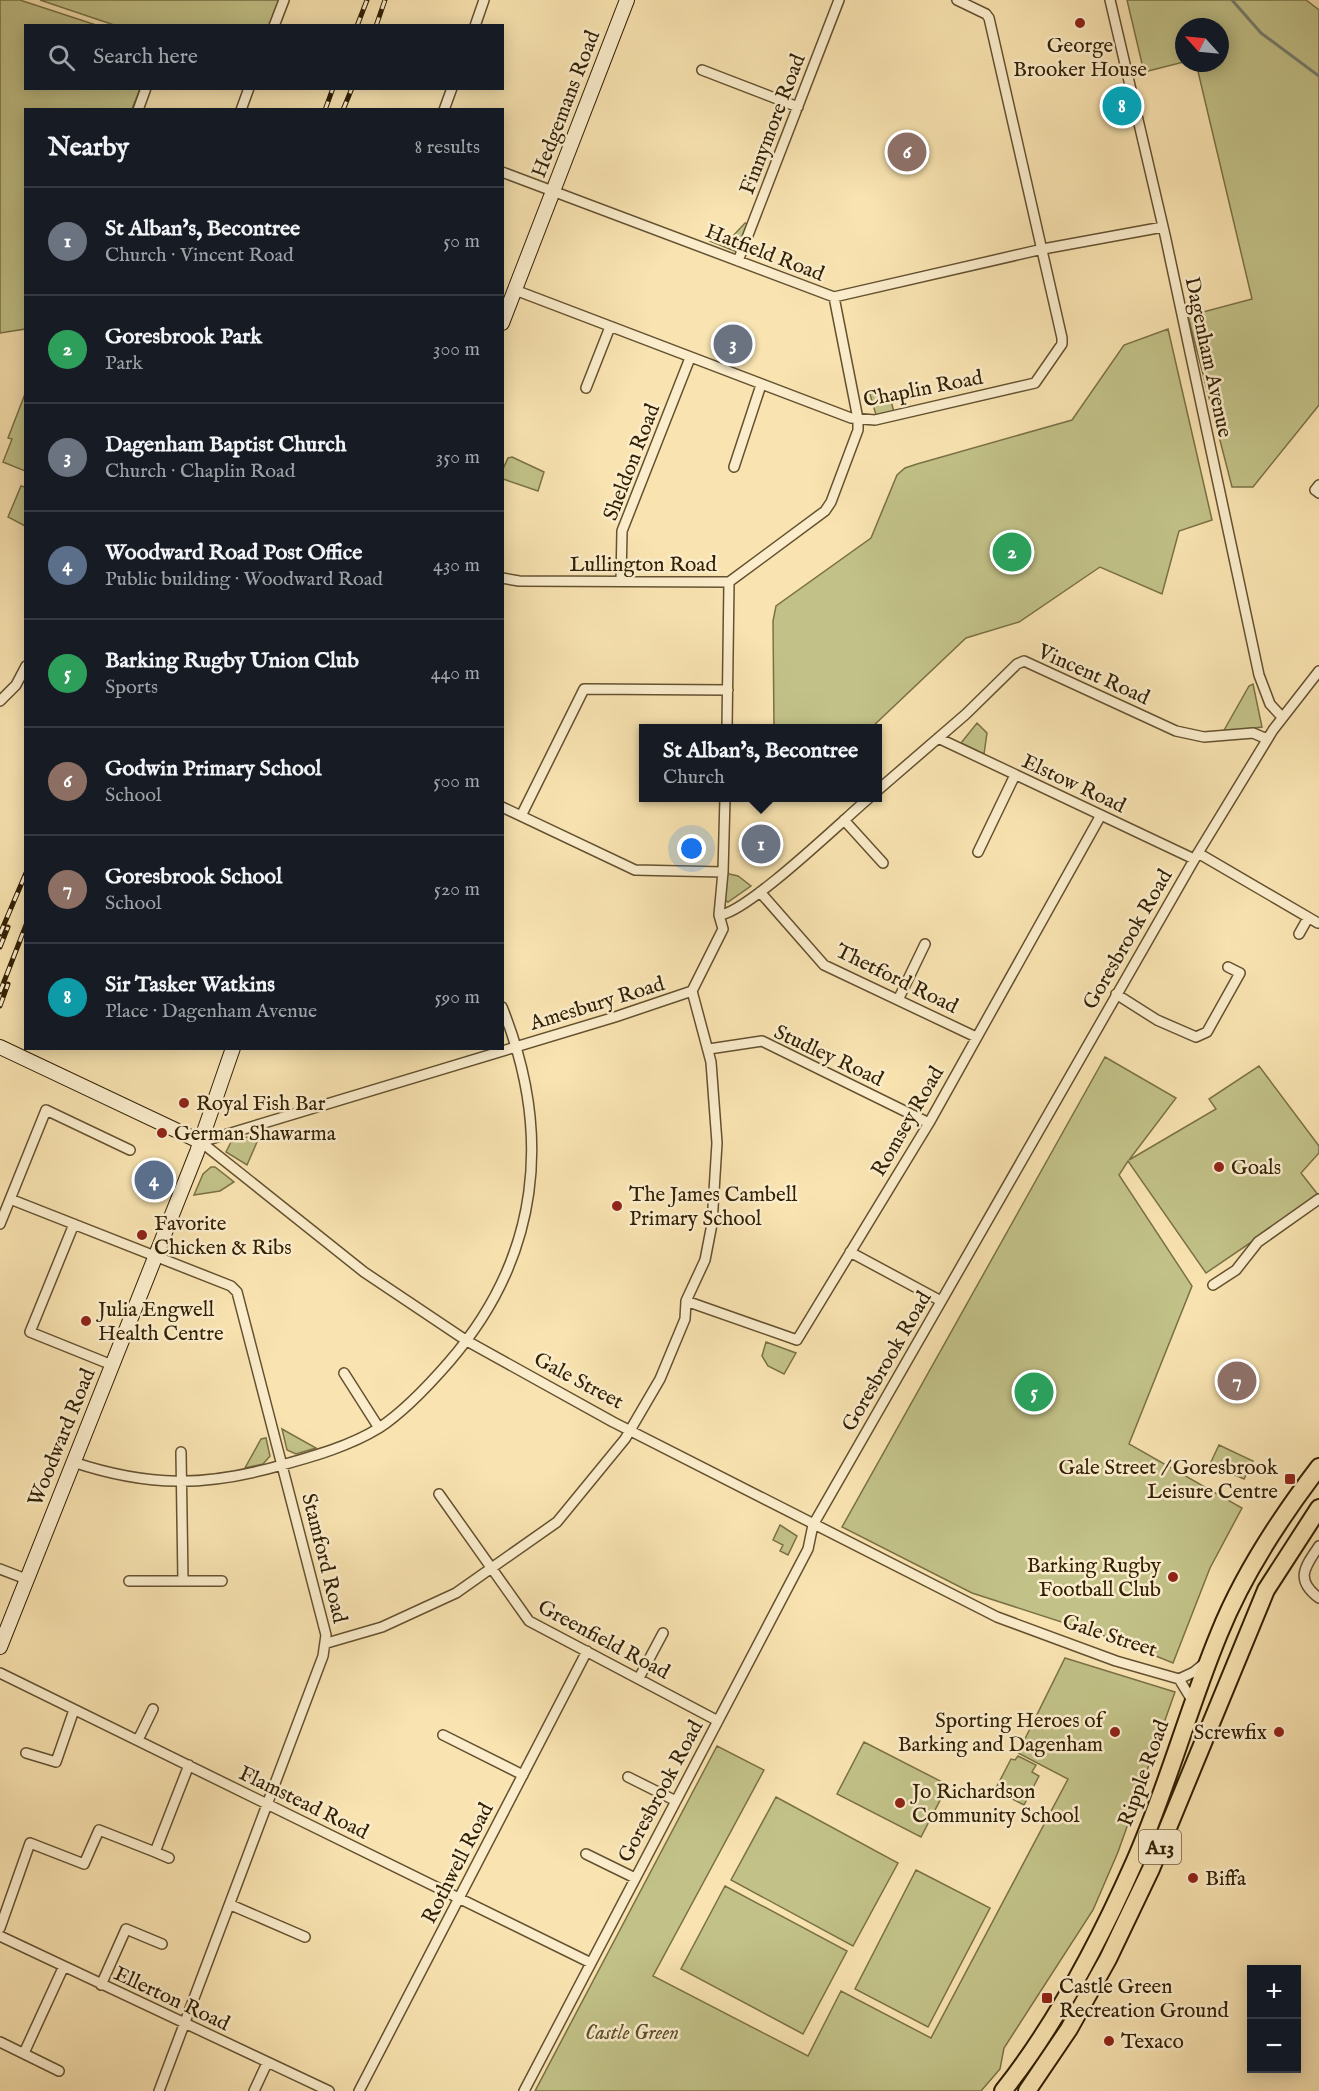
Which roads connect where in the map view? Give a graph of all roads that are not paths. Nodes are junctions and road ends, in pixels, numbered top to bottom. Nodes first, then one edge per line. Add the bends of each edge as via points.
1 (284, 0) edge
2 (484, 0) edge
3 (627, 0) edge
4 (839, 0) edge
5 (957, 0) edge
6 (1110, 0) edge
7 (275, 24) edge
8 (476, 24) edge
9 (702, 70) dead end
10 (146, 90) edge
11 (248, 90) edge
12 (451, 90) edge
13 (798, 107) junction
14 (139, 108) edge
15 (242, 108) edge
16 (445, 108) edge
17 (504, 173) edge
18 (553, 192) junction
19 (1163, 227) junction
20 (1043, 249) junction
21 (738, 261) junction
22 (510, 296) edge
23 (834, 297) junction
24 (504, 316) edge
25 (610, 327) junction
26 (690, 358) junction
27 (762, 385) junction
28 (586, 388) dead end
29 (858, 419) junction
30 (734, 467) dead end
31 (1319, 485) edge
32 (1319, 493) edge
33 (504, 578) edge
34 (621, 581) junction
35 (729, 582) junction
36 (24, 670) edge
37 (1319, 671) edge
38 (728, 690) junction
39 (0, 701) edge
40 (1282, 717) junction
41 (727, 724) edge
42 (938, 738) junction
43 (1267, 739) junction
44 (1015, 775) junction
45 (882, 787) edge
46 (724, 802) edge
47 (864, 802) edge
48 (504, 808) edge
49 (521, 816) junction
50 (1101, 816) junction
51 (844, 820) junction
52 (978, 852) dead end
53 (1196, 856) junction
54 (883, 863) dead end
55 (723, 872) junction
56 (760, 892) junction
57 (719, 915) junction
58 (1308, 918) junction
59 (1318, 923) edge
60 (1299, 934) dead end
61 (925, 944) dead end
62 (1228, 967) dead end
63 (692, 991) junction
64 (1116, 994) junction
65 (898, 1000) junction
66 (504, 1011) edge
67 (976, 1037) junction
68 (518, 1046) junction
69 (3, 1048) edge
70 (709, 1049) junction
71 (232, 1050) edge
72 (929, 1123) junction
73 (201, 1142) junction
74 (130, 1150) dead end
75 (10, 1199) junction
76 (1319, 1199) edge
77 (0, 1224) edge
78 (74, 1224) junction
79 (850, 1252) junction
80 (155, 1256) junction
81 (1213, 1285) dead end
82 (686, 1301) junction
83 (941, 1301) junction
84 (467, 1341) junction
85 (112, 1365) junction
86 (344, 1373) dead end
87 (380, 1428) junction
88 (629, 1430) junction
89 (181, 1452) dead end
90 (73, 1462) junction
91 (282, 1465) junction
92 (1319, 1467) edge
93 (179, 1483) junction
94 (439, 1494) dead end
95 (1319, 1508) edge
96 (813, 1525) junction
97 (1319, 1546) edge
98 (0, 1569) edge
99 (491, 1569) junction
100 (26, 1579) junction
101 (129, 1581) dead end
102 (183, 1581) junction
103 (222, 1581) dead end
104 (1319, 1598) edge
105 (663, 1633) dead end
106 (327, 1643) junction
107 (0, 1647) edge
108 (587, 1651) junction
109 (1209, 1659) junction
110 (0, 1673) edge
111 (639, 1678) junction
112 (1179, 1679) junction
113 (1193, 1702) junction
114 (153, 1709) dead end
115 (74, 1710) junction
116 (718, 1721) junction
117 (443, 1735) dead end
118 (138, 1740) junction
119 (26, 1753) dead end
120 (189, 1765) junction
121 (523, 1775) junction
122 (628, 1777) dead end
123 (676, 1800) junction
124 (266, 1803) junction
125 (155, 1852) junction
126 (586, 1854) dead end
127 (170, 1858) dead end
128 (635, 1878) junction
129 (459, 1898) junction
130 (231, 1905) junction
131 (0, 1928) edge
132 (0, 1936) edge
133 (305, 1937) dead end
134 (162, 1944) dead end
135 (591, 1963) junction
136 (63, 1968) junction
137 (101, 1985) junction
138 (186, 2023) junction
139 (0, 2042) edge
140 (24, 2053) junction
141 (267, 2063) junction
142 (59, 2071) dead end
143 (159, 2091) edge
144 (254, 2091) edge
145 (329, 2091) edge
146 (359, 2091) edge
147 (524, 2091) edge
148 (1003, 2091) edge
149 (1027, 2091) edge

1 - 7 street
2 - 8 street
3 - 18 street, Hedgemans Road
4 - 13 street, Finnymore Road
5 - 20 street, Chaplin Road via 989,18
6 - 19 street, Dagenham Avenue
9 - 13 street
10 - 14 street
11 - 15 street
12 - 16 street
13 - 21 street, Finnymore Road
17 - 18 street, Hatfield Road
18 - 21 street, Hatfield Road
18 - 22 street, Hedgemans Road
19 - 20 street, Hatfield Road
19 - 40 street, Dagenham Avenue via 1259,675 1270,704
20 - 23 street, Hatfield Road
20 - 29 street, Chaplin Road via 1062,344 1039,380 875,420
21 - 23 street, Hatfield Road
22 - 24 street, Hedgemans Road
22 - 25 street, Chaplin Road
23 - 29 street, Lullington Road
25 - 26 street, Chaplin Road
25 - 28 street
26 - 27 street, Chaplin Road
26 - 34 street, Sheldon Road via 622,531
27 - 29 street, Chaplin Road
27 - 30 street
29 - 35 street, Lullington Road via 858,430 829,507
31 - 32 street via 1315,490
33 - 34 street, Lullington Road
34 - 35 street, Lullington Road
35 - 38 street
36 - 39 street
37 - 40 street, Goresbrook Road
38 - 41 street
38 - 49 street via 584,689
40 - 43 street, Goresbrook Road
42 - 43 street, Vincent Road via 1024,661 1182,733 1253,733
42 - 44 street, Elstow Road
42 - 45 street, Vincent Road
43 - 53 street, Goresbrook Road
44 - 50 street, Elstow Road
44 - 52 street
46 - 55 street
47 - 51 street
48 - 49 street
49 - 55 street via 634,870
50 - 53 street, Elstow Road
50 - 67 street, Romsey Road
51 - 54 street
51 - 56 street
53 - 58 street, Elstow Road
53 - 64 street, Goresbrook Road
55 - 57 street
56 - 57 street via 733,911
56 - 65 street, Thetford Road via 824,964
57 - 63 street via 723,929
58 - 59 street, Elstow Road
58 - 60 street
61 - 65 street
62 - 64 street via 1240,974 1207,1032 1196,1037 1157,1020
63 - 68 street, Amesbury Road
63 - 70 street
64 - 83 street, Goresbrook Road
65 - 67 street, Thetford Road
66 - 68 street
67 - 72 street, Romsey Road
68 - 73 street, Amesbury Road
68 - 84 street via 533,1136 528,1204 518,1246 502,1286
69 - 73 street, Gale Street
70 - 72 street, Studley Road via 762,1041
70 - 82 street via 717,1143 712,1224 705,1260
71 - 73 street
72 - 79 street, Romsey Road
73 - 80 street, Woodward Road
73 - 84 street, Gale Street via 364,1272
74 - 75 street via 46,1110
75 - 77 street
75 - 78 street, Stamford Road
76 - 81 street via 1258,1242 1236,1270
78 - 80 street, Stamford Road
78 - 85 street via 30,1332
79 - 82 street, Romsey Road via 797,1340
79 - 83 street
80 - 85 street, Woodward Road
80 - 91 street, Stamford Road via 231,1286 237,1292
82 - 88 street via 686,1319 667,1365
83 - 96 street, Goresbrook Road
84 - 87 street via 429,1386
84 - 88 street, Gale Street
85 - 90 street, Woodward Road
86 - 87 street
87 - 91 street
88 - 96 street, Gale Street
88 - 99 street via 557,1522
89 - 93 street
90 - 93 street via 126,1478
90 - 100 street, Woodward Road
91 - 93 street via 229,1479
91 - 106 street, Stamford Road
92 - 109 highway, Ripple Road / A13 via 1250,1571
93 - 102 street
94 - 99 street, Greenfield Road
95 - 149 highway, Ripple Road / A13 via 1266,1590 1151,1869 1108,1959 1069,2029
96 - 112 street, Gale Street via 997,1617
96 - 116 street, Goresbrook Road via 808,1549
97 - 104 street via 1303,1579 1306,1588
98 - 100 street
99 - 106 street via 456,1593 406,1617
99 - 108 street, Greenfield Road via 529,1621
100 - 107 street, Woodward Road
101 - 102 street
102 - 103 street
105 - 111 street
106 - 124 street, Stamford Road
108 - 111 street, Greenfield Road
108 - 121 street, Rothwell Road
109 - 112 street, Gale Street
109 - 113 highway, Ripple Road / A13
110 - 115 street, Flamstead Road
111 - 116 street, Greenfield Road
112 - 113 street, Gale Street
113 - 148 highway, Ripple Road / A13 via 1134,1863 1092,1950
114 - 118 street
115 - 118 street, Flamstead Road
115 - 119 street via 56,1762
116 - 123 street, Goresbrook Road
117 - 121 street
118 - 120 street, Flamstead Road
120 - 124 street, Flamstead Road
120 - 125 street
121 - 129 street, Rothwell Road
122 - 123 street
123 - 128 street, Goresbrook Road
124 - 129 street, Flamstead Road
124 - 130 street, Stamford Road
125 - 127 street
125 - 131 street via 99,1830 84,1864 25,1842
126 - 128 street
128 - 135 street, Goresbrook Road
129 - 135 street, Flamstead Road
129 - 146 street, Rothwell Road
130 - 133 street
130 - 138 street, Stamford Road
132 - 136 street, Ellerton Road
134 - 137 street via 126,1929
135 - 147 street, Goresbrook Road
136 - 137 street, Ellerton Road
136 - 140 street
137 - 138 street, Ellerton Road
138 - 141 street, Ellerton Road
138 - 143 street, Stamford Road
139 - 140 street
140 - 142 street
141 - 144 street
141 - 145 street, Ellerton Road

